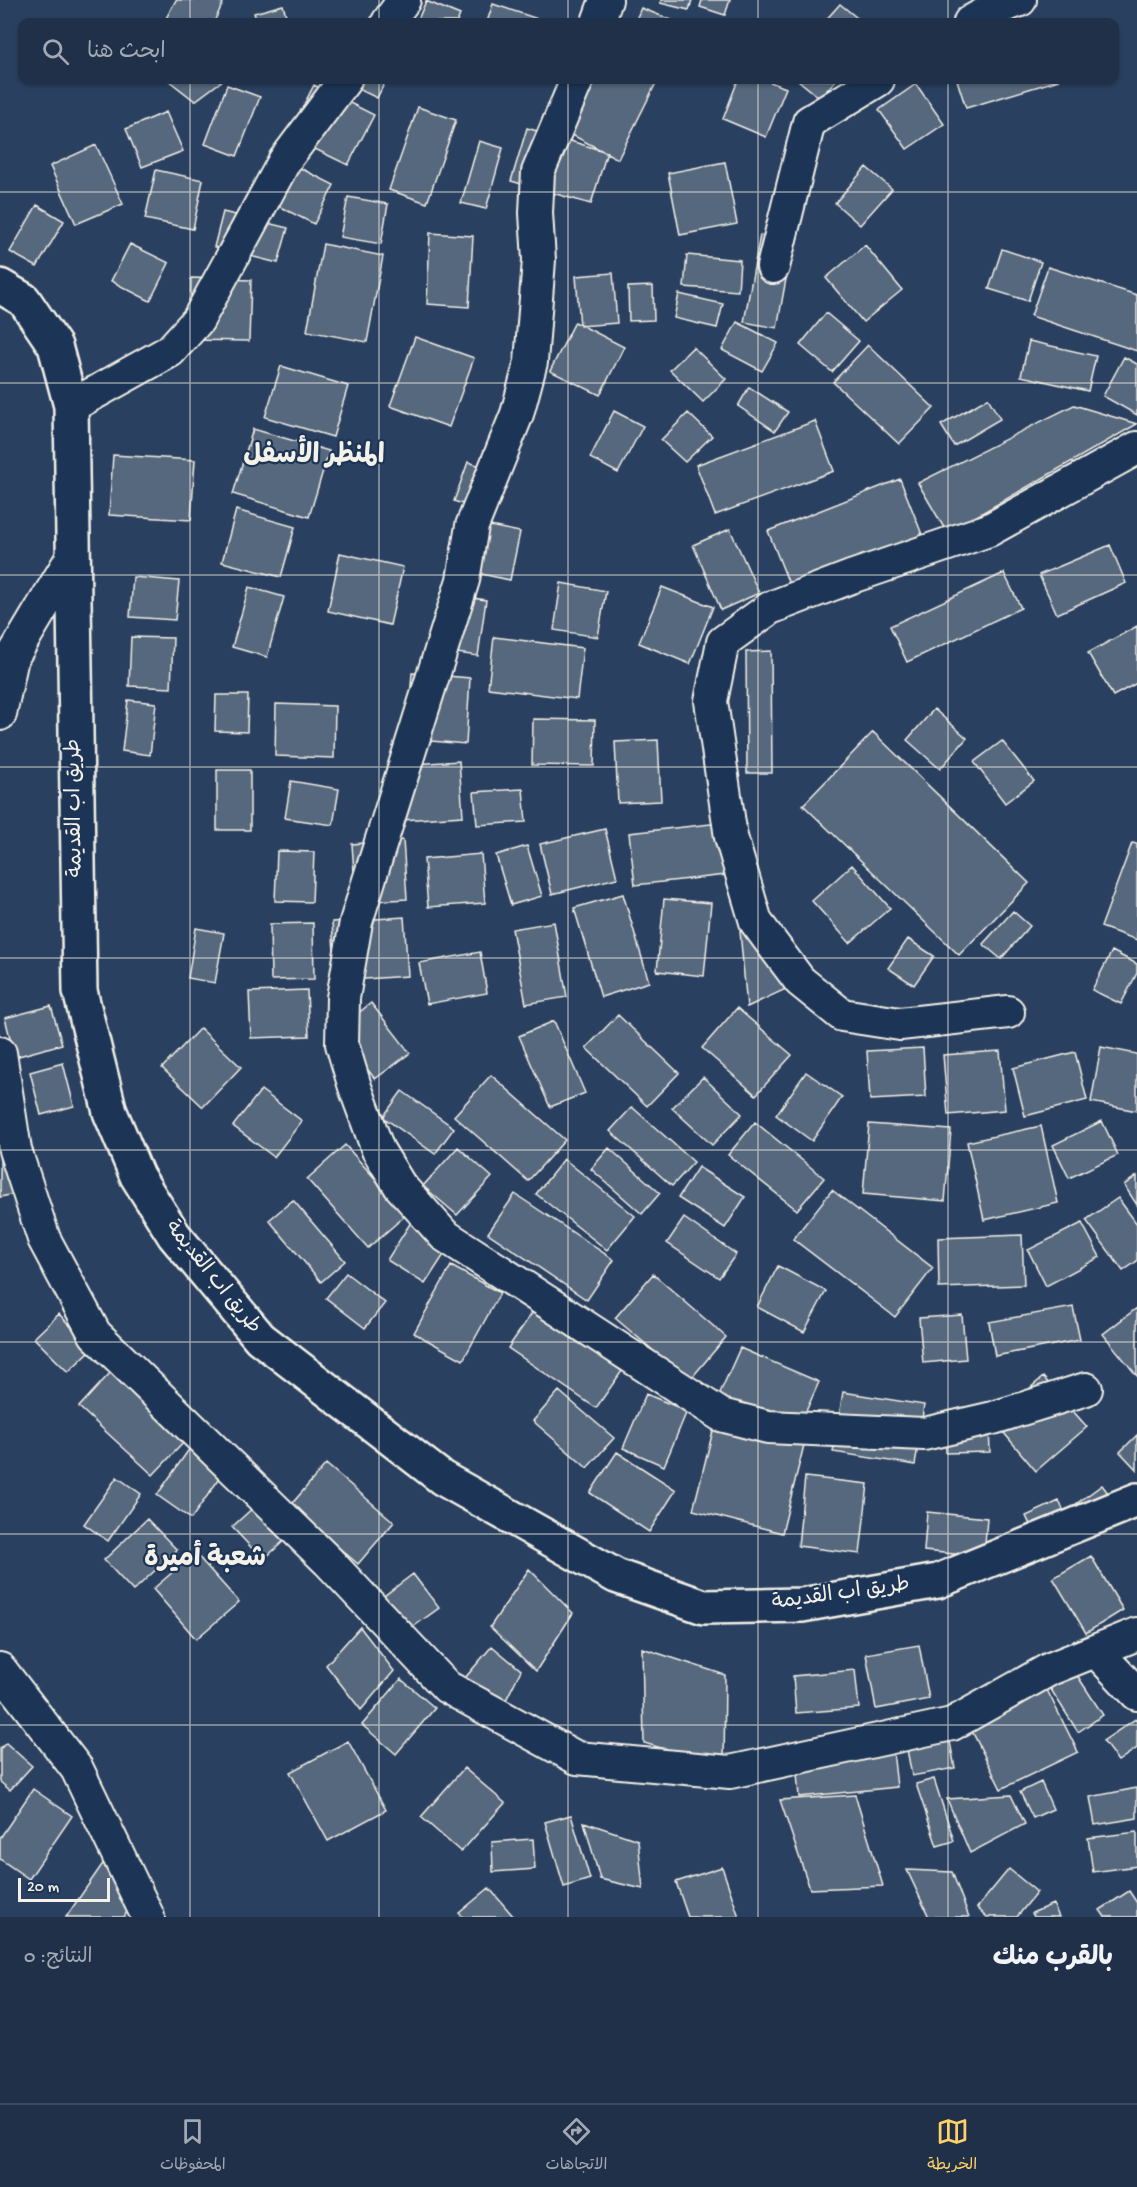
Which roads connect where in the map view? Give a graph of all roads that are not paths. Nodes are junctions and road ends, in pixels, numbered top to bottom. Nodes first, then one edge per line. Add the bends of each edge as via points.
1 (404, 0) edge
2 (606, 0) edge
3 (1020, 0) edge
4 (984, 11) edge
5 (391, 18) edge
6 (599, 18) edge
7 (342, 84) edge
8 (576, 84) edge
9 (871, 84) edge
10 (773, 267) dead end
11 (0, 286) edge
12 (70, 406) junction
13 (1137, 448) edge
14 (73, 556) junction
15 (0, 714) edge
16 (1008, 1012) dead end
17 (0, 1053) edge
18 (1086, 1389) dead end
19 (1137, 1500) edge
20 (1137, 1634) edge
21 (1096, 1651) junction
22 (0, 1669) edge
23 (1137, 1694) edge
24 (148, 1917) edge

1 - 5 street
2 - 6 street
3 - 4 street
7 - 12 street via 285,160 198,320 170,351
8 - 18 street via 538,172 539,260 531,362 517,414 472,526 463,580 356,922 343,998 342,1044 378,1150 400,1186 444,1235 721,1415 768,1427 924,1434 993,1418
9 - 10 street via 809,122
11 - 12 street, طريق اب القديمة via 24,300 55,346
12 - 14 street, طريق اب القديمة
13 - 16 street via 989,530 770,608 723,642 711,701 731,837 756,922 800,981 842,1015 900,1024
14 - 15 street via 12,658
14 - 19 street, طريق اب القديمة via 80,991 110,1112 136,1176 174,1235 260,1338 442,1478 616,1576 704,1607 802,1605 938,1581
17 - 21 street via 15,1150 44,1239 95,1334 457,1693 577,1758 730,1772 952,1724 1050,1669
20 - 21 street
21 - 23 street
22 - 24 street via 77,1768

